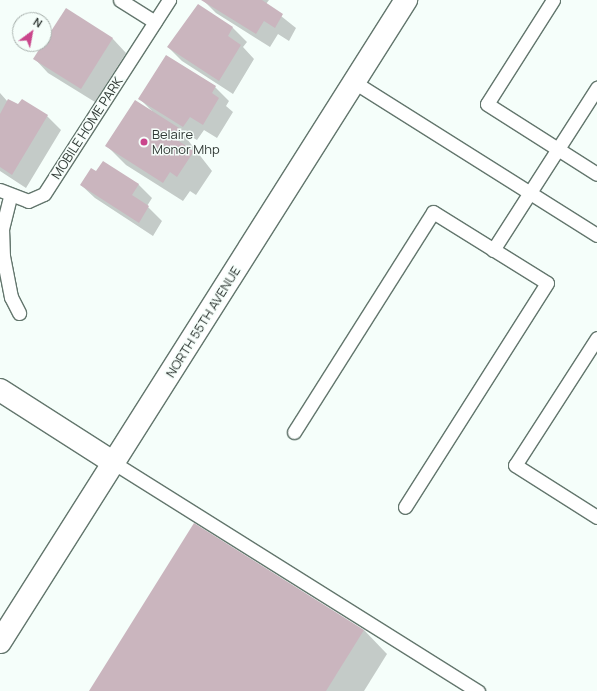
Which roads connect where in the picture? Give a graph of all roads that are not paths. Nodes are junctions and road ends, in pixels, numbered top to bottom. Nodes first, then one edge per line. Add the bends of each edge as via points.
1 (120, 0) edge
2 (169, 0) edge
3 (406, 0) edge
4 (553, 0) edge
5 (155, 22) junction
6 (354, 82) junction
7 (597, 88) edge
8 (558, 149) junction
9 (597, 174) edge
10 (531, 192) junction
11 (5, 194) edge
12 (597, 235) edge
13 (493, 250) junction
14 (19, 312) dead end
15 (597, 338) edge
16 (0, 390) edge
17 (294, 432) dead end
18 (114, 463) junction
19 (405, 507) dead end
20 (597, 517) edge
21 (0, 642) edge
22 (478, 691) edge

1 - 5 lane
2 - 5 lane, MOBILE HOME PARK
3 - 6 street, NORTH 55TH AVENUE
4 - 8 lane via 487,104
5 - 11 lane, MOBILE HOME PARK via 44,194 28,201
6 - 10 lane
6 - 18 street, NORTH 55TH AVENUE
7 - 8 lane
8 - 9 lane
8 - 10 lane
10 - 12 lane
10 - 13 lane
11 - 14 lane via 3,256 11,297
13 - 17 lane via 433,212
13 - 19 lane via 547,283
15 - 20 lane via 515,465
16 - 18 street
18 - 21 street, NORTH 55TH AVENUE
18 - 22 lane

